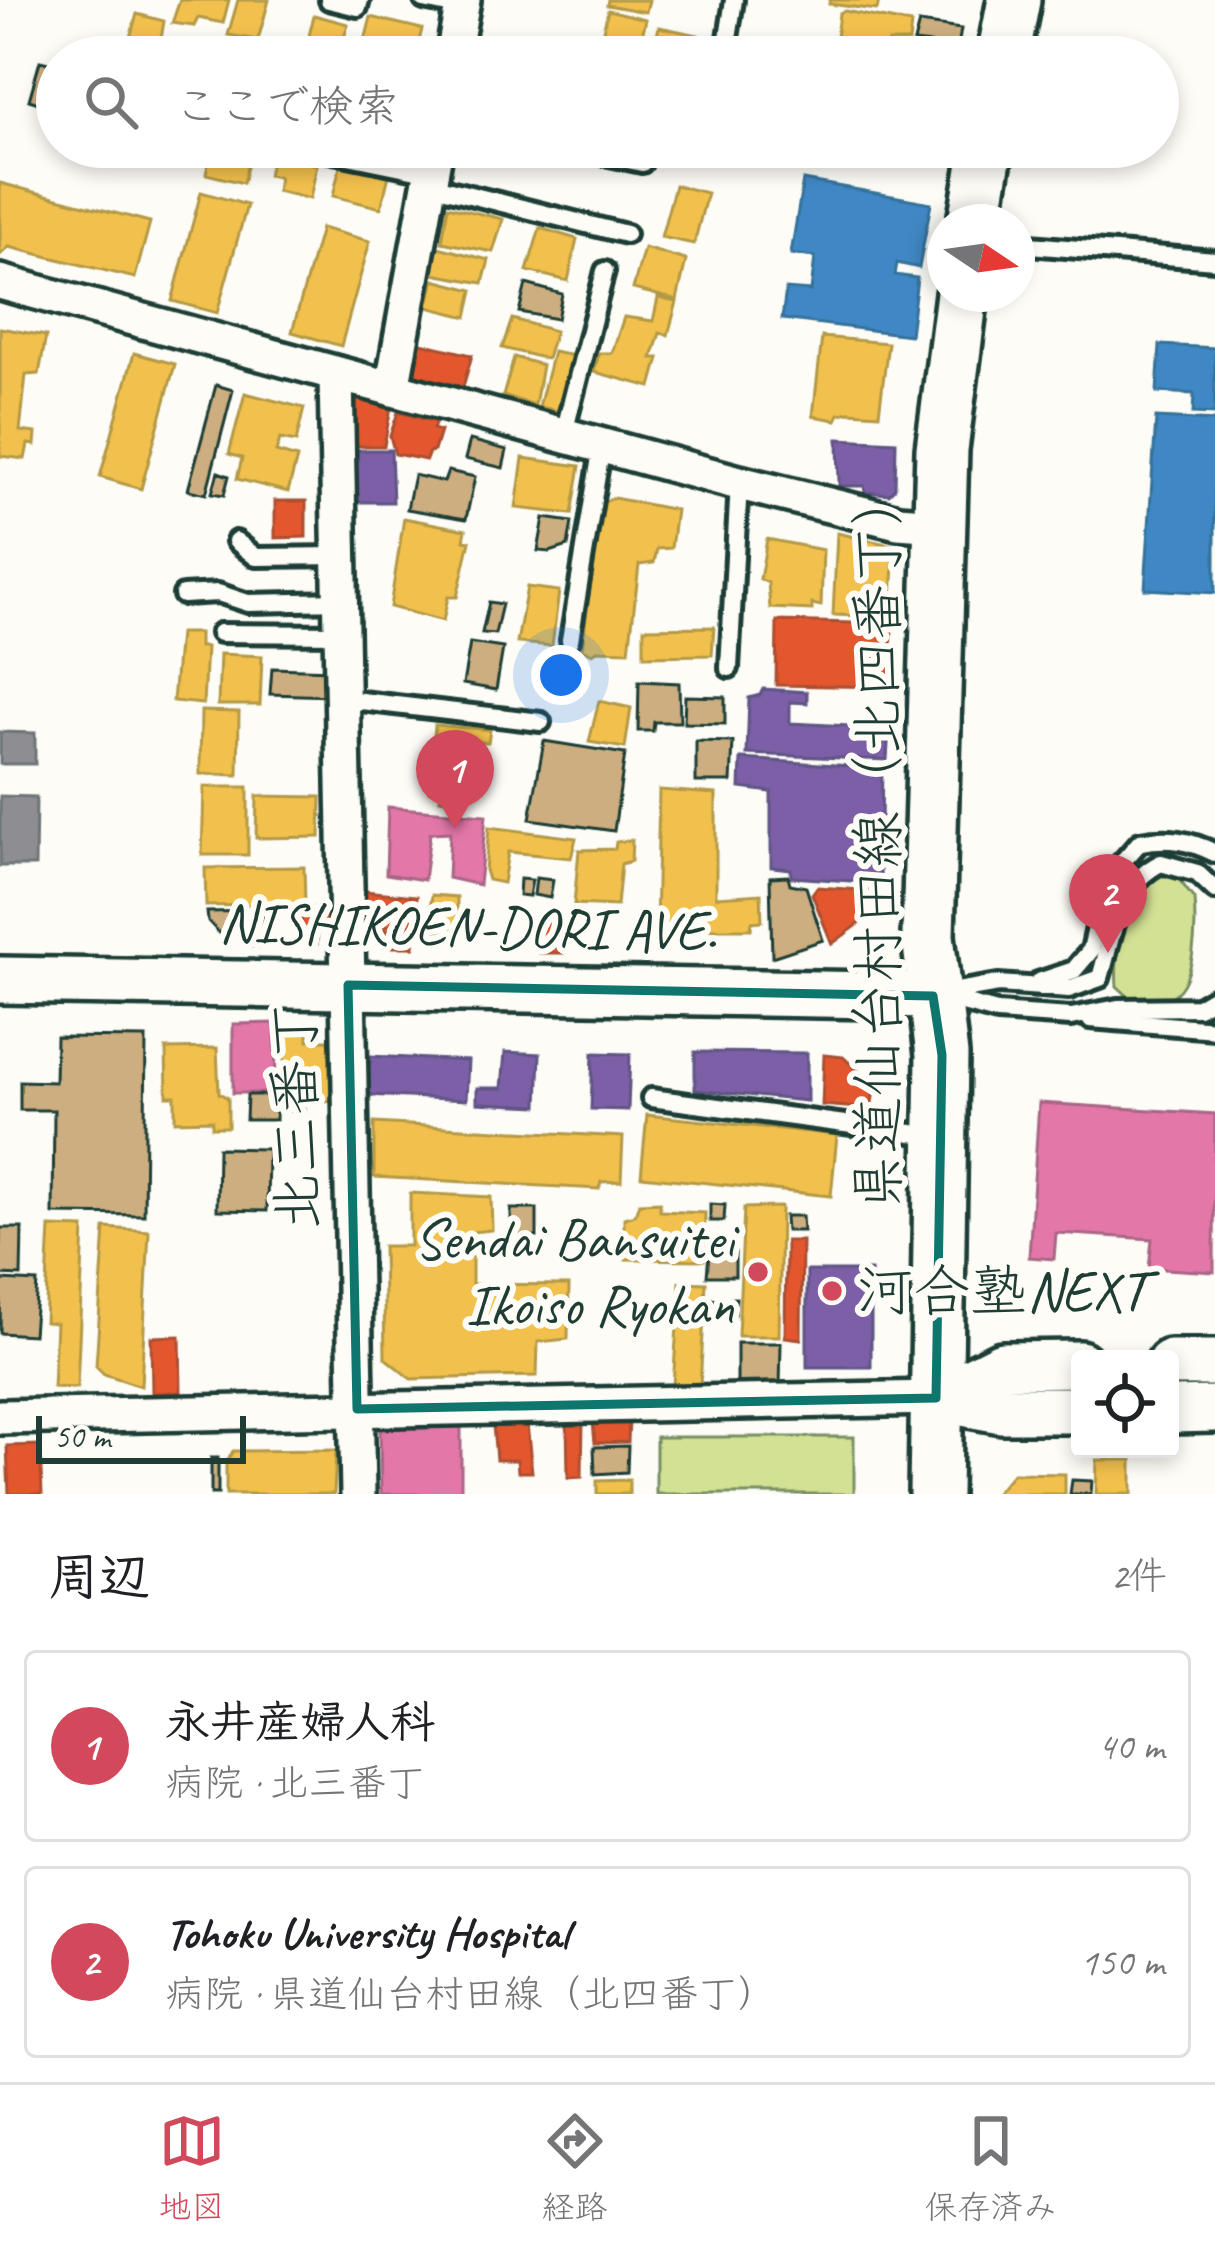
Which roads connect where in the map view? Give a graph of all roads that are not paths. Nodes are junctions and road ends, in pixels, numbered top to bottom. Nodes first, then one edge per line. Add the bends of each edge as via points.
1 (329, 0) edge
2 (360, 0) edge
3 (424, 0) edge
4 (734, 0) edge
5 (1013, 0) edge
6 (462, 4) edge
7 (457, 36) edge
8 (728, 36) edge
9 (1007, 36) edge
10 (432, 168) edge
11 (983, 168) edge
12 (977, 204) edge
13 (626, 234) dead end
14 (1035, 245) edge
15 (1215, 260) edge
16 (605, 271) dead end
17 (0, 283) edge
18 (959, 312) edge
19 (336, 376) junction
20 (392, 389) junction
21 (564, 433) junction
22 (602, 445) junction
23 (739, 483) junction
24 (939, 525) junction
25 (236, 541) dead end
26 (340, 556) junction
27 (183, 595) dead end
28 (342, 618) junction
29 (220, 633) dead end
30 (570, 640) dead end
31 (729, 668) dead end
32 (344, 699) junction
33 (541, 722) dead end
34 (1215, 853) edge
35 (1215, 890) edge
36 (0, 980) edge
37 (348, 985) junction
38 (1026, 986) junction
39 (933, 996) junction
40 (1215, 997) edge
41 (1071, 1017) junction
42 (1215, 1029) edge
43 (651, 1098) dead end
44 (940, 1137) junction
45 (1179, 1363) edge
46 (1215, 1363) edge
47 (1071, 1364) edge
48 (936, 1398) junction
49 (357, 1409) junction
50 (1215, 1409) edge
51 (1071, 1410) edge
52 (1179, 1410) edge
53 (0, 1417) edge
54 (935, 1486) edge
55 (358, 1494) edge

1 - 2 lane via 358,7
3 - 6 lane
4 - 8 lane
5 - 9 main road
6 - 7 street
10 - 13 lane
10 - 20 street
11 - 12 main road
14 - 15 lane
16 - 21 lane
17 - 19 street
18 - 24 main road, 県道仙台村田線（北四番丁）
19 - 20 street
19 - 26 street, 北三番丁
20 - 21 street
21 - 22 street
22 - 23 street
22 - 30 lane
23 - 24 street
23 - 31 lane
24 - 39 main road, 県道仙台村田線（北四番丁）
25 - 26 lane via 256,557
26 - 28 street, 北三番丁
27 - 28 lane via 218,593
28 - 29 lane
28 - 32 street, 北三番丁
32 - 33 lane
32 - 37 street, 北三番丁
34 - 38 lane via 1165,838 1140,842 1108,879 1091,950 1074,970
35 - 38 lane via 1184,867 1161,862 1140,873 1122,900 1100,978 1069,989
36 - 37 street, NISHIKOEN-DORI AVE.
37 - 39 street, NISHIKOEN-DORI AVE.
37 - 49 street, 北三番丁
38 - 39 lane
39 - 41 lane via 998,1012
39 - 44 main road, 県道仙台村田線（北四番丁） via 942,1055
40 - 41 lane via 1198,1007 1118,1007
41 - 42 lane
43 - 44 lane
44 - 48 main road, 県道仙台村田線（北四番丁）
45 - 46 street
47 - 48 street via 1002,1365
48 - 49 street
48 - 51 street via 1002,1410
48 - 54 main road, 県道仙台村田線（北四番丁）
49 - 53 street
49 - 55 street, 北三番丁
50 - 52 street

